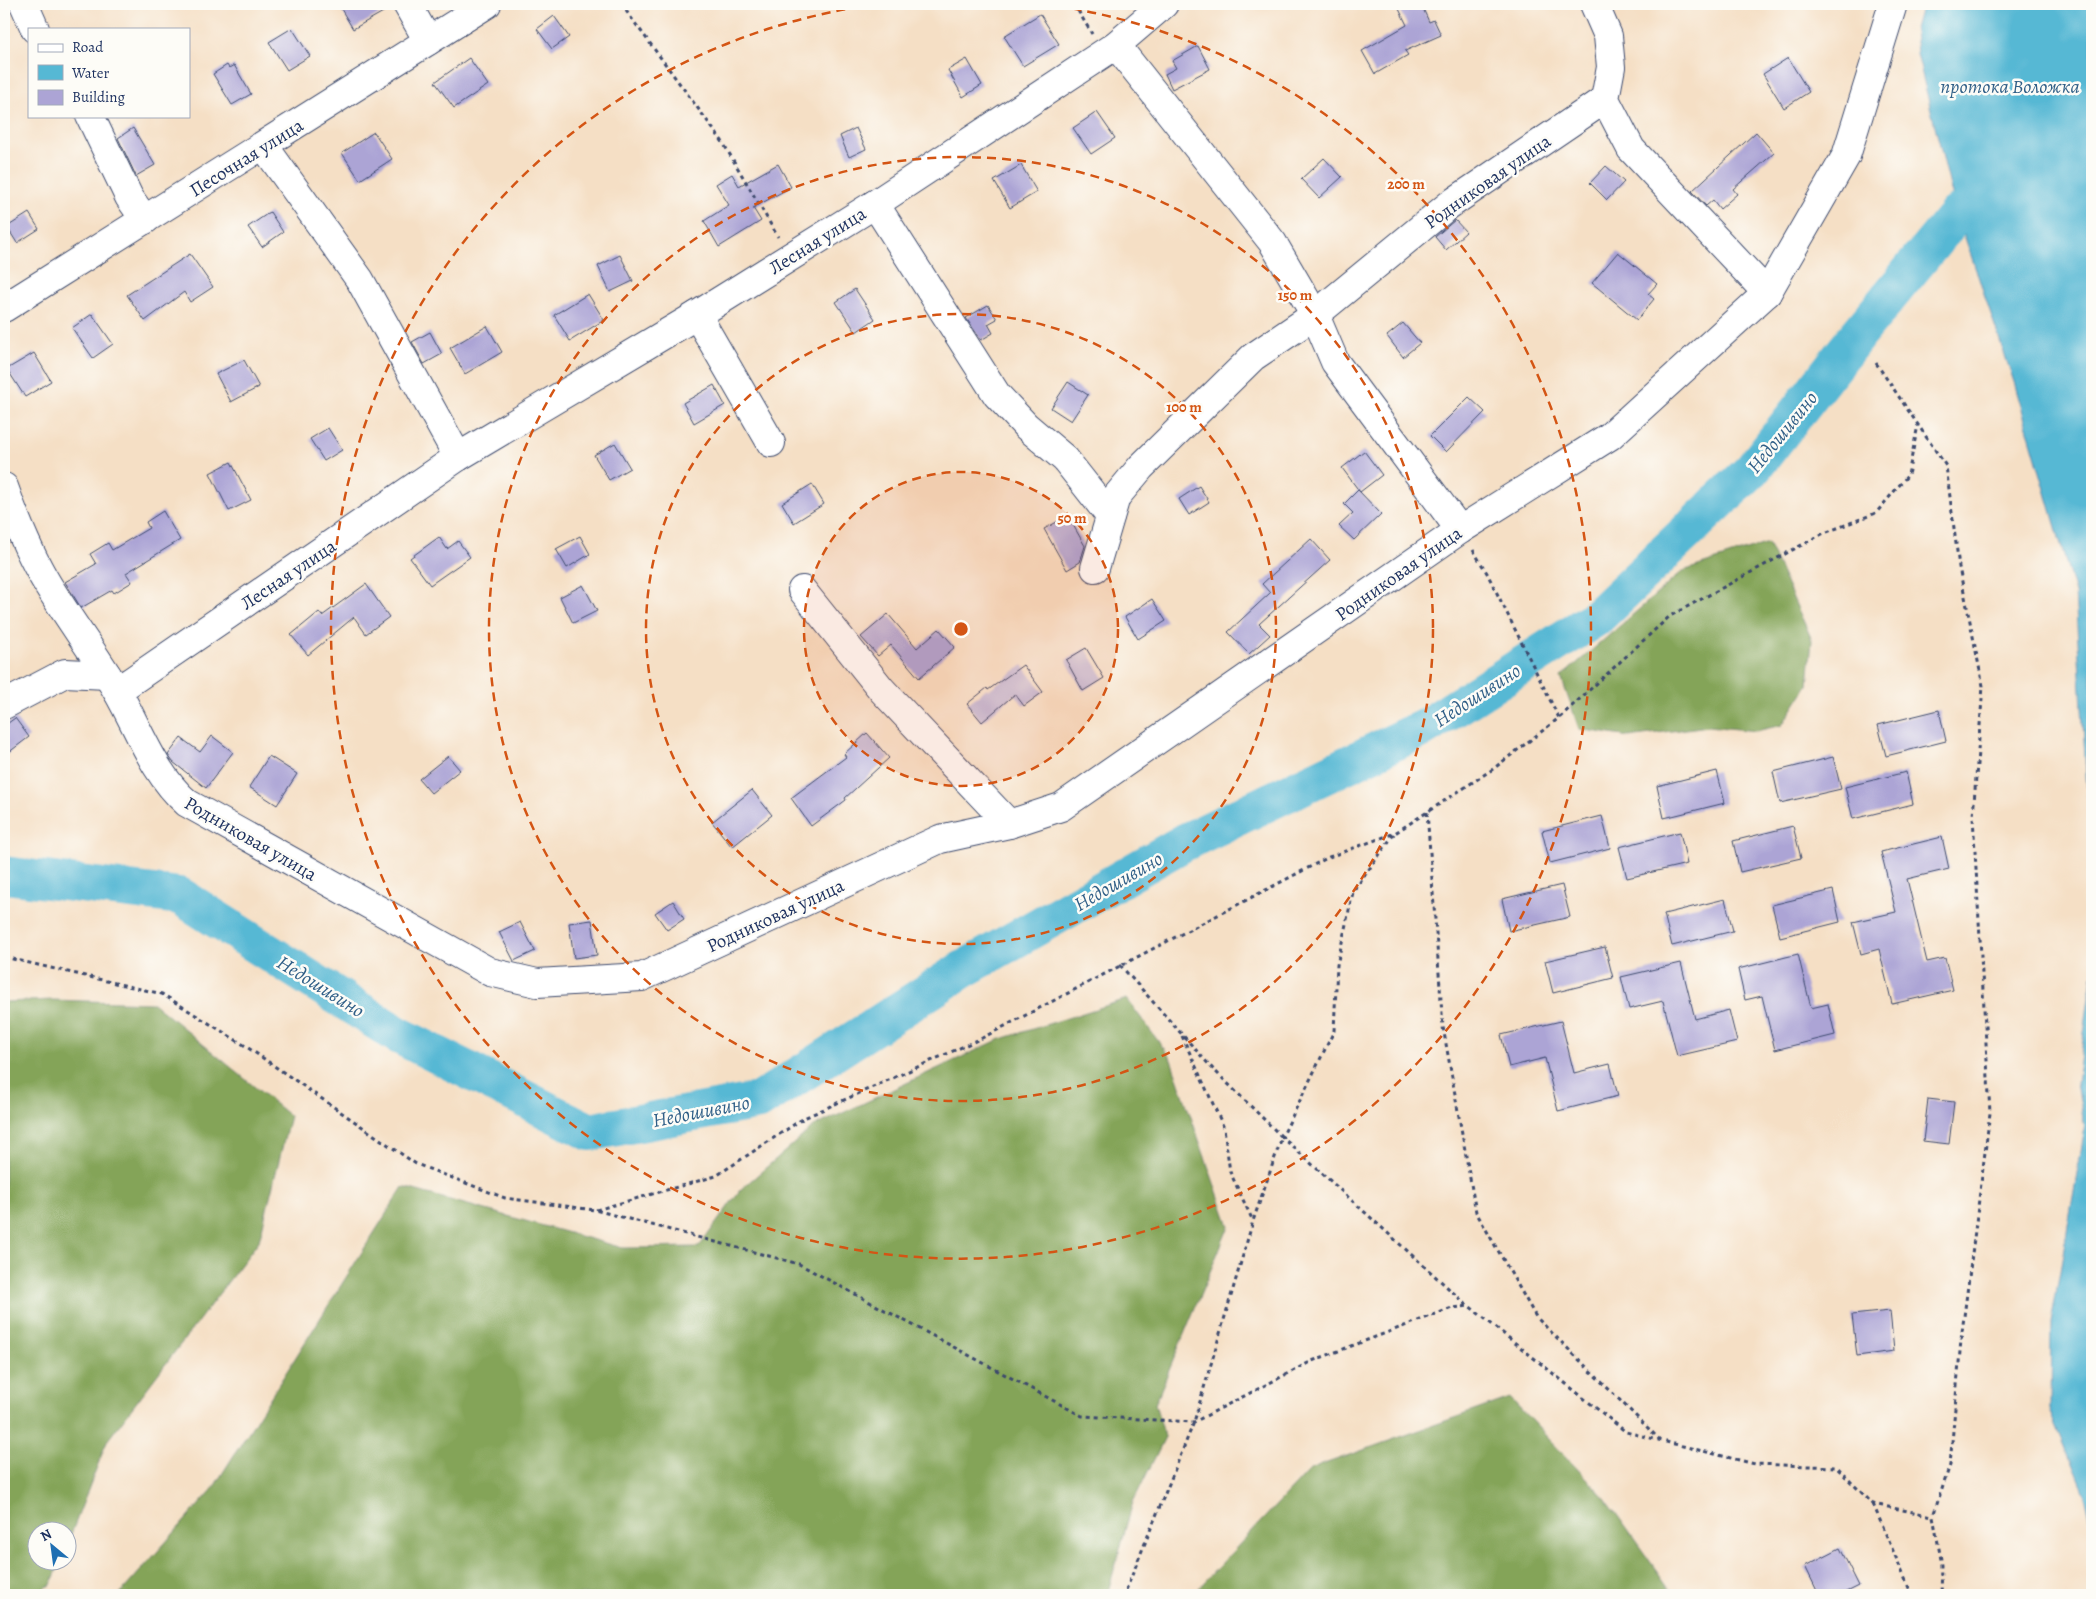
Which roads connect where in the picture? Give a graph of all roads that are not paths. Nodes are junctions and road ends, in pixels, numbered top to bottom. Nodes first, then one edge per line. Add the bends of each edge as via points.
1 (24, 4) edge
2 (408, 4) edge
3 (487, 4) edge
4 (1164, 4) edge
5 (1594, 4) edge
6 (1894, 4) edge
7 (35, 28) edge
8 (428, 41) junction
9 (1110, 49) junction
10 (1605, 100) junction
11 (91, 118) edge
12 (264, 146) junction
13 (875, 204) junction
14 (145, 220) junction
15 (1767, 294) junction
16 (4, 308) edge
17 (697, 315) junction
18 (1315, 315) junction
19 (771, 443) dead end
20 (458, 457) junction
21 (4, 488) edge
22 (1110, 516) junction
23 (1460, 530) junction
24 (1095, 568) dead end
25 (802, 590) dead end
26 (112, 683) junction
27 (4, 705) edge
28 (1009, 824) junction

1 - 7 street
2 - 8 street
3 - 8 street, Песочная улица
4 - 9 street, Лесная улица
5 - 10 street via 1608,36 1611,67
6 - 15 street, Родниковая улица via 1846,156
8 - 12 street, Песочная улица
9 - 13 street, Лесная улица
9 - 18 street via 1273,243
10 - 15 street via 1631,149
10 - 18 street, Родниковая улица via 1449,205
11 - 14 street via 128,197
12 - 14 street, Песочная улица
12 - 20 street via 360,280
13 - 17 street, Лесная улица
13 - 22 street via 997,395 1026,426 1065,459
14 - 16 street, Песочная улица
15 - 23 street, Родниковая улица via 1610,436
17 - 19 street
17 - 20 street, Лесная улица
18 - 22 street, Родниковая улица via 1253,357 1141,467 1116,497
18 - 23 street via 1335,362
20 - 26 street, Лесная улица
21 - 26 street, Родниковая улица via 19,530 48,584
22 - 24 street, Родниковая улица
23 - 28 street, Родниковая улица via 1061,807
25 - 28 street via 882,690
26 - 27 street via 64,673
26 - 28 street, Родниковая улица via 156,767 171,790 187,803 490,972 536,983 642,977 940,839

